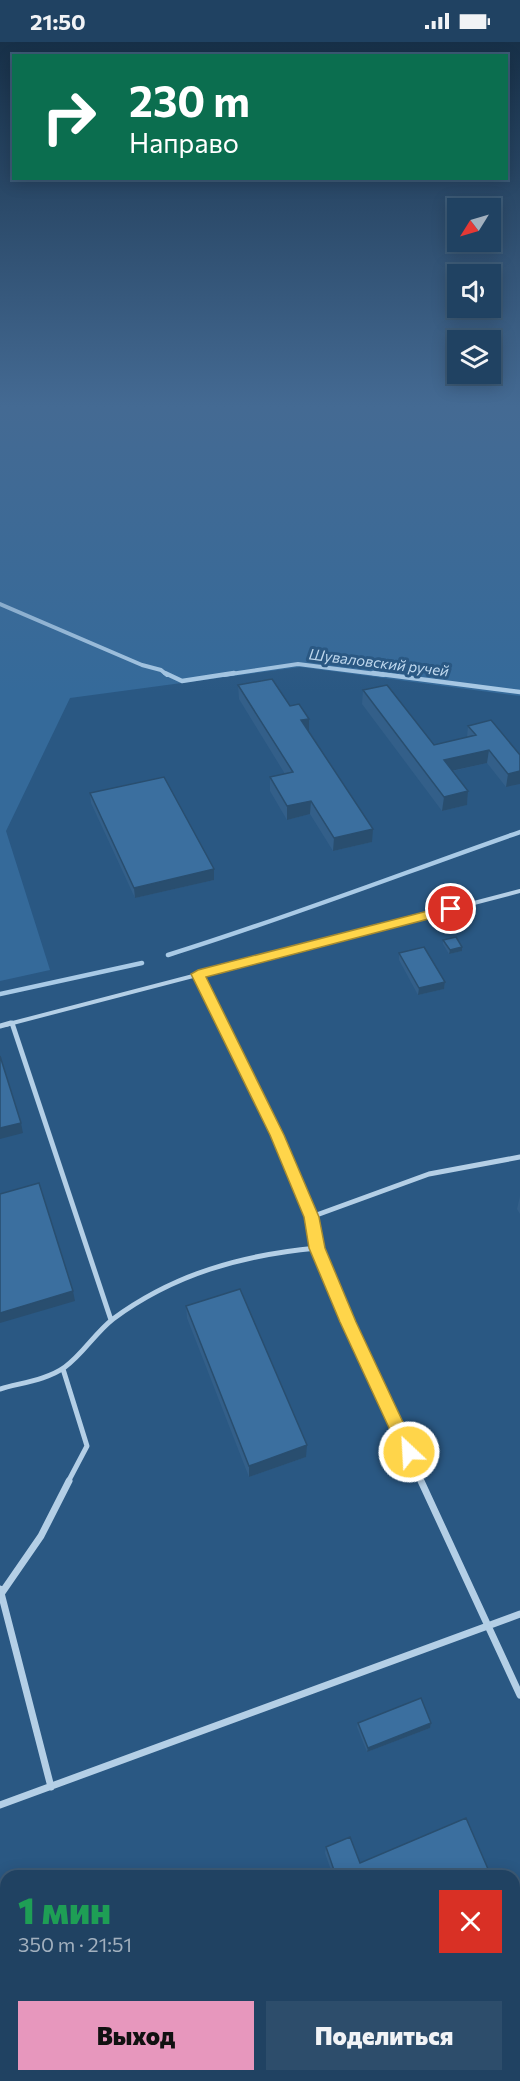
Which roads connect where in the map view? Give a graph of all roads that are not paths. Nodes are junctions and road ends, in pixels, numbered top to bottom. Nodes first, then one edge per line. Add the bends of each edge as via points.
1 (520, 891) edge
2 (198, 974) junction
3 (12, 1023) junction
4 (0, 1026) edge
5 (520, 1157) edge
6 (311, 1217) junction
7 (317, 1248) junction
8 (111, 1320) junction
9 (63, 1369) junction
10 (0, 1389) edge
11 (1, 1591) edge
12 (520, 1614) edge
13 (490, 1626) junction
14 (520, 1695) edge
15 (51, 1787) junction
16 (0, 1805) edge

1 - 2 lane
2 - 3 lane
2 - 6 lane via 277,1135
3 - 4 lane
3 - 8 lane
5 - 6 lane via 429,1174
6 - 7 lane
7 - 8 lane via 274,1251 232,1260 162,1286
7 - 13 lane
8 - 9 lane
9 - 10 lane
9 - 11 lane via 87,1446 41,1536
11 - 15 lane
12 - 13 lane
13 - 14 lane
13 - 15 lane
15 - 16 lane

